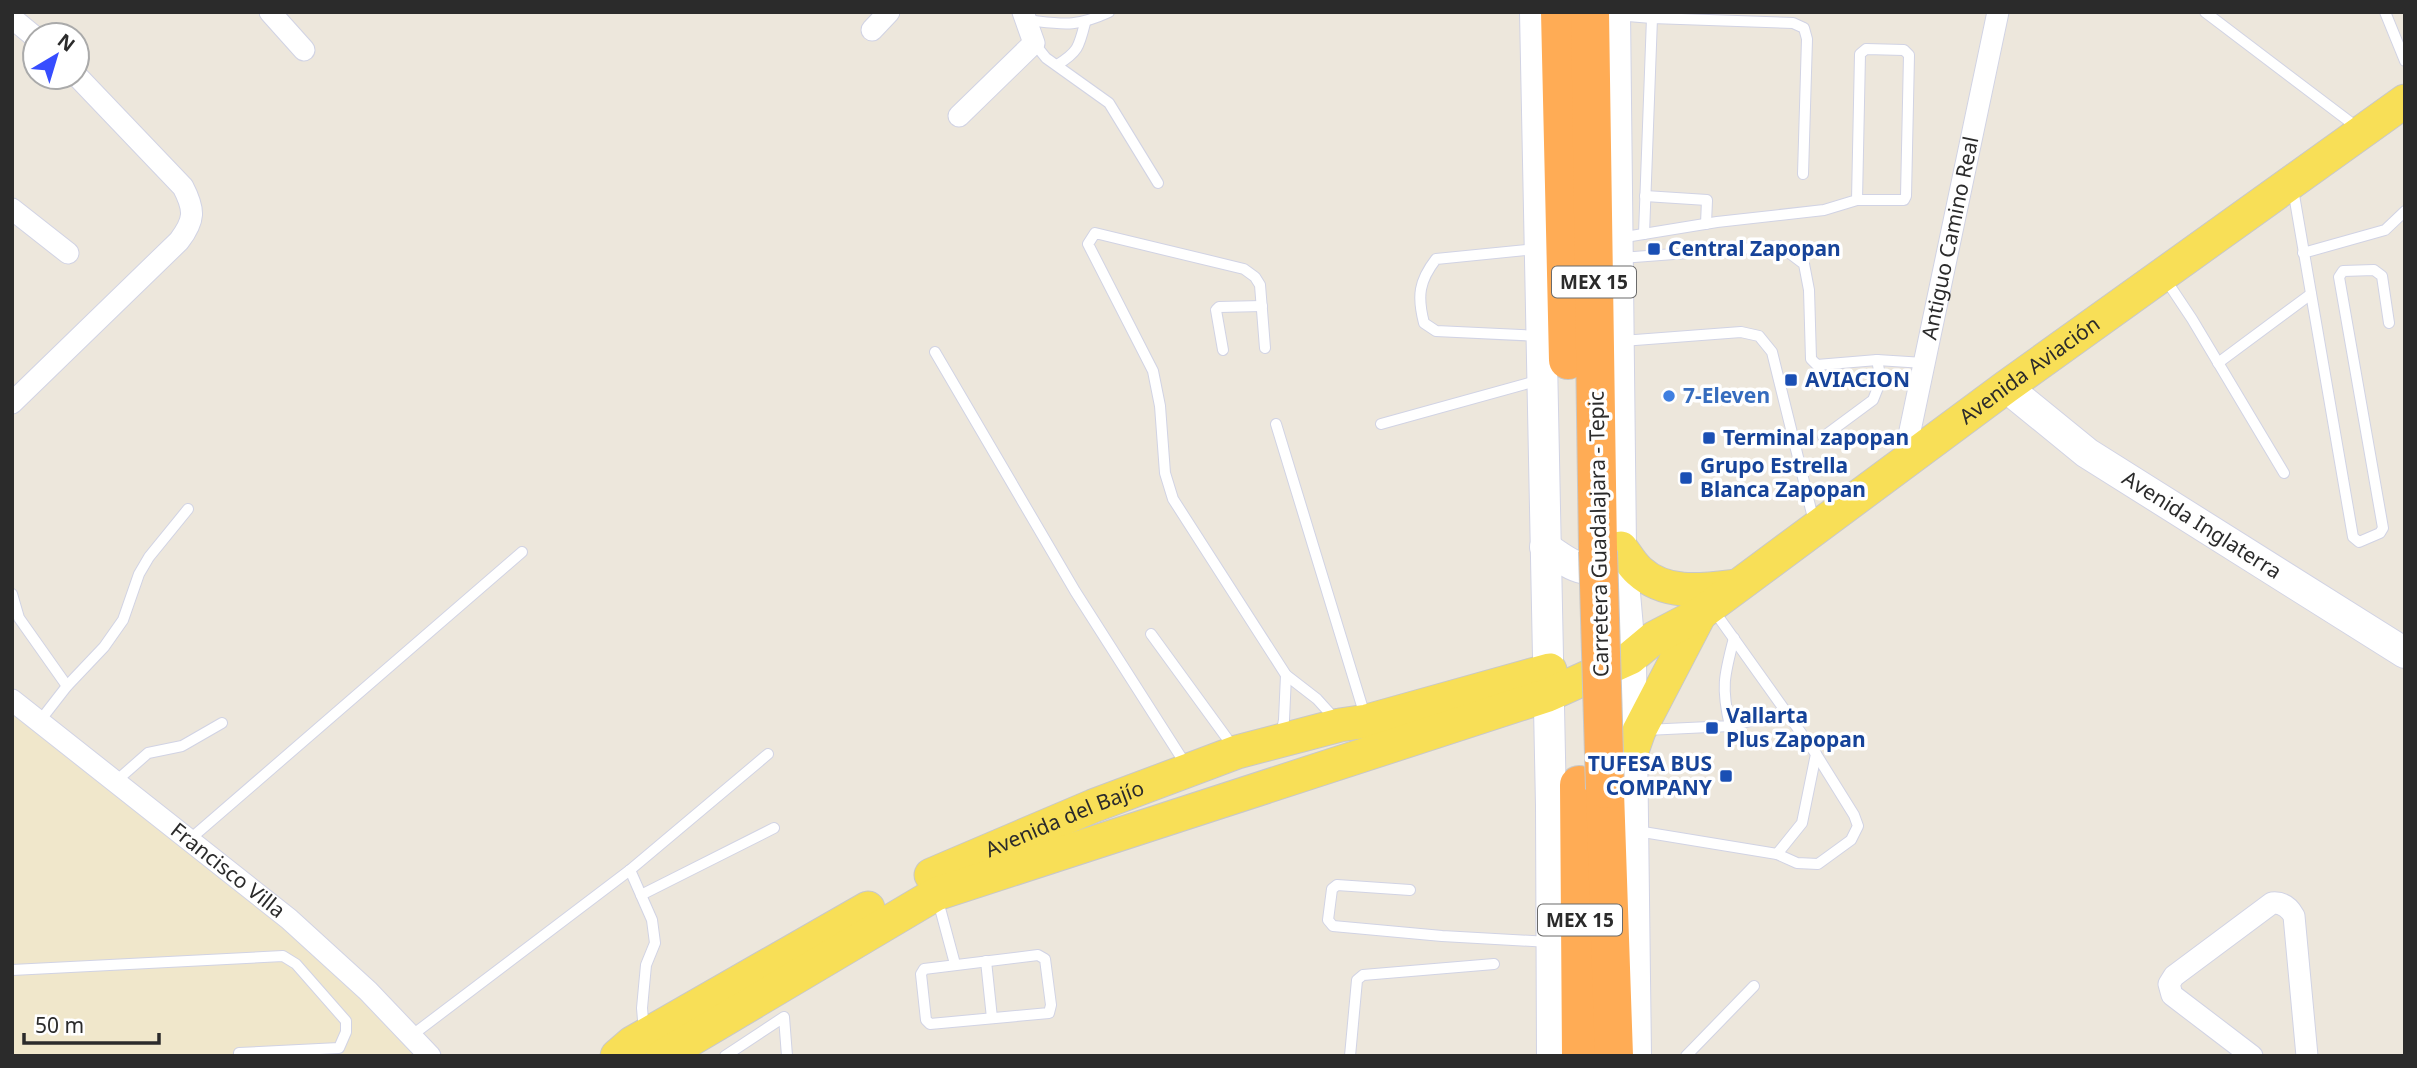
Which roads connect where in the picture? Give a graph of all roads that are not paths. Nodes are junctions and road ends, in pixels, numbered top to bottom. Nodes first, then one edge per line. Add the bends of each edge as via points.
1 (270, 12) edge
2 (889, 12) edge
3 (1109, 12) edge
4 (1535, 12) edge
5 (1560, 12) edge
6 (1998, 12) edge
7 (2205, 12) edge
8 (2385, 12) edge
9 (1607, 13) edge
10 (1024, 16) edge
11 (1652, 18) junction
12 (1085, 23) junction
13 (872, 30) dead end
14 (1034, 43) junction
15 (304, 50) dead end
16 (2405, 61) edge
17 (1057, 65) junction
18 (91, 91) edge
19 (2405, 102) edge
20 (959, 116) dead end
21 (2363, 131) junction
22 (1803, 174) dead end
23 (1158, 183) dead end
24 (2292, 183) junction
25 (1645, 196) junction
26 (1857, 200) junction
27 (12, 209) edge
28 (2405, 211) edge
29 (1706, 224) junction
30 (1627, 243) junction
31 (1540, 248) junction
32 (68, 253) dead end
33 (2303, 253) junction
34 (2162, 275) junction
35 (2311, 294) junction
36 (1262, 306) junction
37 (2389, 323) dead end
38 (1541, 337) junction
39 (1619, 341) junction
40 (1265, 348) dead end
41 (1223, 350) dead end
42 (935, 352) dead end
43 (1877, 360) junction
44 (1924, 363) junction
45 (2218, 363) junction
46 (1542, 380) junction
47 (2006, 387) junction
48 (12, 403) edge
49 (1276, 424) dead end
50 (1381, 424) dead end
51 (1823, 437) dead end
52 (1903, 464) junction
53 (2284, 473) dead end
54 (188, 509) dead end
55 (1816, 528) junction
56 (1584, 549) junction
57 (522, 552) dead end
58 (12, 594) edge
59 (1716, 602) junction
60 (1151, 635) dead end
61 (1734, 638) junction
62 (1638, 644) junction
63 (2405, 653) edge
64 (1286, 675) junction
65 (1548, 683) junction
66 (67, 686) junction
67 (12, 700) edge
68 (1787, 712) junction
69 (40, 722) junction
70 (222, 723) dead end
71 (1353, 723) junction
72 (1730, 726) junction
73 (1636, 741) junction
74 (1279, 742) junction
75 (1237, 752) junction
76 (768, 754) dead end
77 (1816, 754) junction
78 (1189, 770) junction
79 (115, 782) junction
80 (1600, 804) junction
81 (774, 828) dead end
82 (189, 839) junction
83 (1777, 854) junction
84 (630, 870) junction
85 (1410, 890) dead end
86 (936, 894) junction
87 (641, 895) junction
88 (1551, 942) junction
89 (986, 961) junction
90 (955, 964) junction
91 (1494, 964) dead end
92 (12, 970) edge
93 (1754, 986) dead end
94 (992, 1018) junction
95 (411, 1036) junction
96 (653, 1046) edge
97 (295, 1053) edge
98 (239, 1054) edge
99 (260, 1054) edge
100 (430, 1056) edge
101 (617, 1056) edge
102 (725, 1056) edge
103 (787, 1056) edge
104 (1350, 1056) edge
105 (1552, 1056) edge
106 (1581, 1056) edge
107 (1614, 1056) edge
108 (1636, 1056) edge
109 (1686, 1056) edge
110 (2252, 1056) edge
111 (2307, 1056) edge

1 - 15 street
2 - 13 street
3 - 12 lane
4 - 31 main road
5 - 56 highway, Carretera Guadalajara - Tepic / MEX 15
6 - 44 street, Antiguo Camino Real
7 - 21 lane
8 - 16 lane
9 - 11 lane
9 - 30 main road
9 - 56 highway, Carretera Guadalajara - Tepic / MEX 15
10 - 12 lane via 1067,25
10 - 14 street
11 - 22 lane via 1793,23 1804,28 1808,39
11 - 25 lane
12 - 17 lane via 1074,55
14 - 17 lane
14 - 20 street
17 - 23 lane via 1109,103
18 - 48 street via 183,187 193,207 189,228
19 - 21 main road, Avenida Aviación
21 - 24 main road, Avenida Aviación
24 - 33 lane
24 - 34 main road, Avenida Aviación
25 - 29 lane via 1707,200
25 - 30 lane
26 - 26 lane via 1900,201 1906,196 1909,55 1904,50 1866,49 1860,54
26 - 29 lane via 1824,210
27 - 32 street
28 - 33 lane via 2385,230
29 - 30 lane
30 - 39 main road
30 - 43 lane via 1780,246 1804,264 1811,359 1817,366
31 - 38 main road
31 - 38 lane via 1436,259 1424,275 1419,303 1424,323 1436,331
33 - 35 lane
34 - 45 lane
34 - 47 main road, Avenida Aviación
35 - 37 lane via 2353,537 2359,542 2383,528 2339,277 2343,271 2374,270 2382,276
35 - 45 lane
36 - 40 lane
36 - 41 lane via 1216,310
36 - 64 lane via 1260,285 1244,269 1095,233 1090,238 1088,244 1153,372 1165,473 1173,499
38 - 46 main road
39 - 55 lane via 1741,332 1759,337 1772,352
39 - 56 main road
42 - 78 lane via 1075,591
43 - 44 lane
43 - 51 lane via 1881,380 1872,400
44 - 52 street, Antiguo Camino Real
45 - 53 lane
46 - 50 lane
46 - 56 main road
47 - 52 main road, Avenida Aviación
47 - 63 main road, Avenida Inglaterra via 2087,453
49 - 71 lane
52 - 55 main road, Avenida Aviación
54 - 66 lane via 139,574 123,620
55 - 59 main road, Avenida Aviación
56 - 59 main road via 1655,582
56 - 62 main road
56 - 65 main road
56 - 80 highway, Carretera Guadalajara - Tepic / MEX 15, bridge
57 - 82 lane
58 - 66 lane via 19,618
59 - 61 lane
59 - 62 main road, Avenida Aviación
59 - 73 main road
60 - 75 lane
61 - 68 lane
61 - 72 lane via 1724,678
62 - 65 main road, Avenida Aviación
62 - 73 main road
64 - 71 lane
64 - 74 lane
65 - 71 main road, Avenida del Bajío
65 - 80 main road
65 - 86 main road, Avenida del Bajío
66 - 69 lane
67 - 69 street, Francisco Villa
68 - 72 lane
68 - 77 lane
69 - 79 street, Francisco Villa
70 - 79 lane via 182,746 148,753
71 - 74 main road, Avenida del Bajío
72 - 73 lane
73 - 80 main road
74 - 75 main road, Avenida del Bajío
75 - 78 main road, Avenida del Bajío
76 - 84 lane
77 - 83 lane via 1802,823
77 - 83 lane via 1858,826 1852,840 1818,864 1797,863
78 - 96 main road, Avenida del Bajío via 912,884
79 - 82 street, Francisco Villa
80 - 83 lane
80 - 88 main road
80 - 106 highway, Carretera Guadalajara - Tepic / MEX 15
80 - 107 highway, Carretera Guadalajara - Tepic / MEX 15
80 - 108 main road
81 - 87 lane
82 - 95 street, Francisco Villa via 289,919
84 - 87 lane
84 - 95 lane
85 - 88 lane via 1337,884 1332,888 1328,920 1333,926
86 - 90 lane
86 - 96 main road, Avenida del Bajío
87 - 96 lane via 652,920 655,943 646,965 642,1008
88 - 105 main road
89 - 90 lane
89 - 94 lane
89 - 94 lane via 1038,955 1045,959 1051,1005 1049,1013
90 - 94 lane via 924,969 921,974 926,1020 930,1024
91 - 104 lane via 1363,975 1357,980
92 - 97 lane via 283,956 296,964 346,1021 339,1048
93 - 109 lane
95 - 100 street, Francisco Villa
96 - 101 main road, Avenida del Bajío
97 - 99 lane
98 - 99 lane
102 - 103 lane via 784,1017
110 - 111 street via 2172,995 2169,984 2278,902 2294,916

